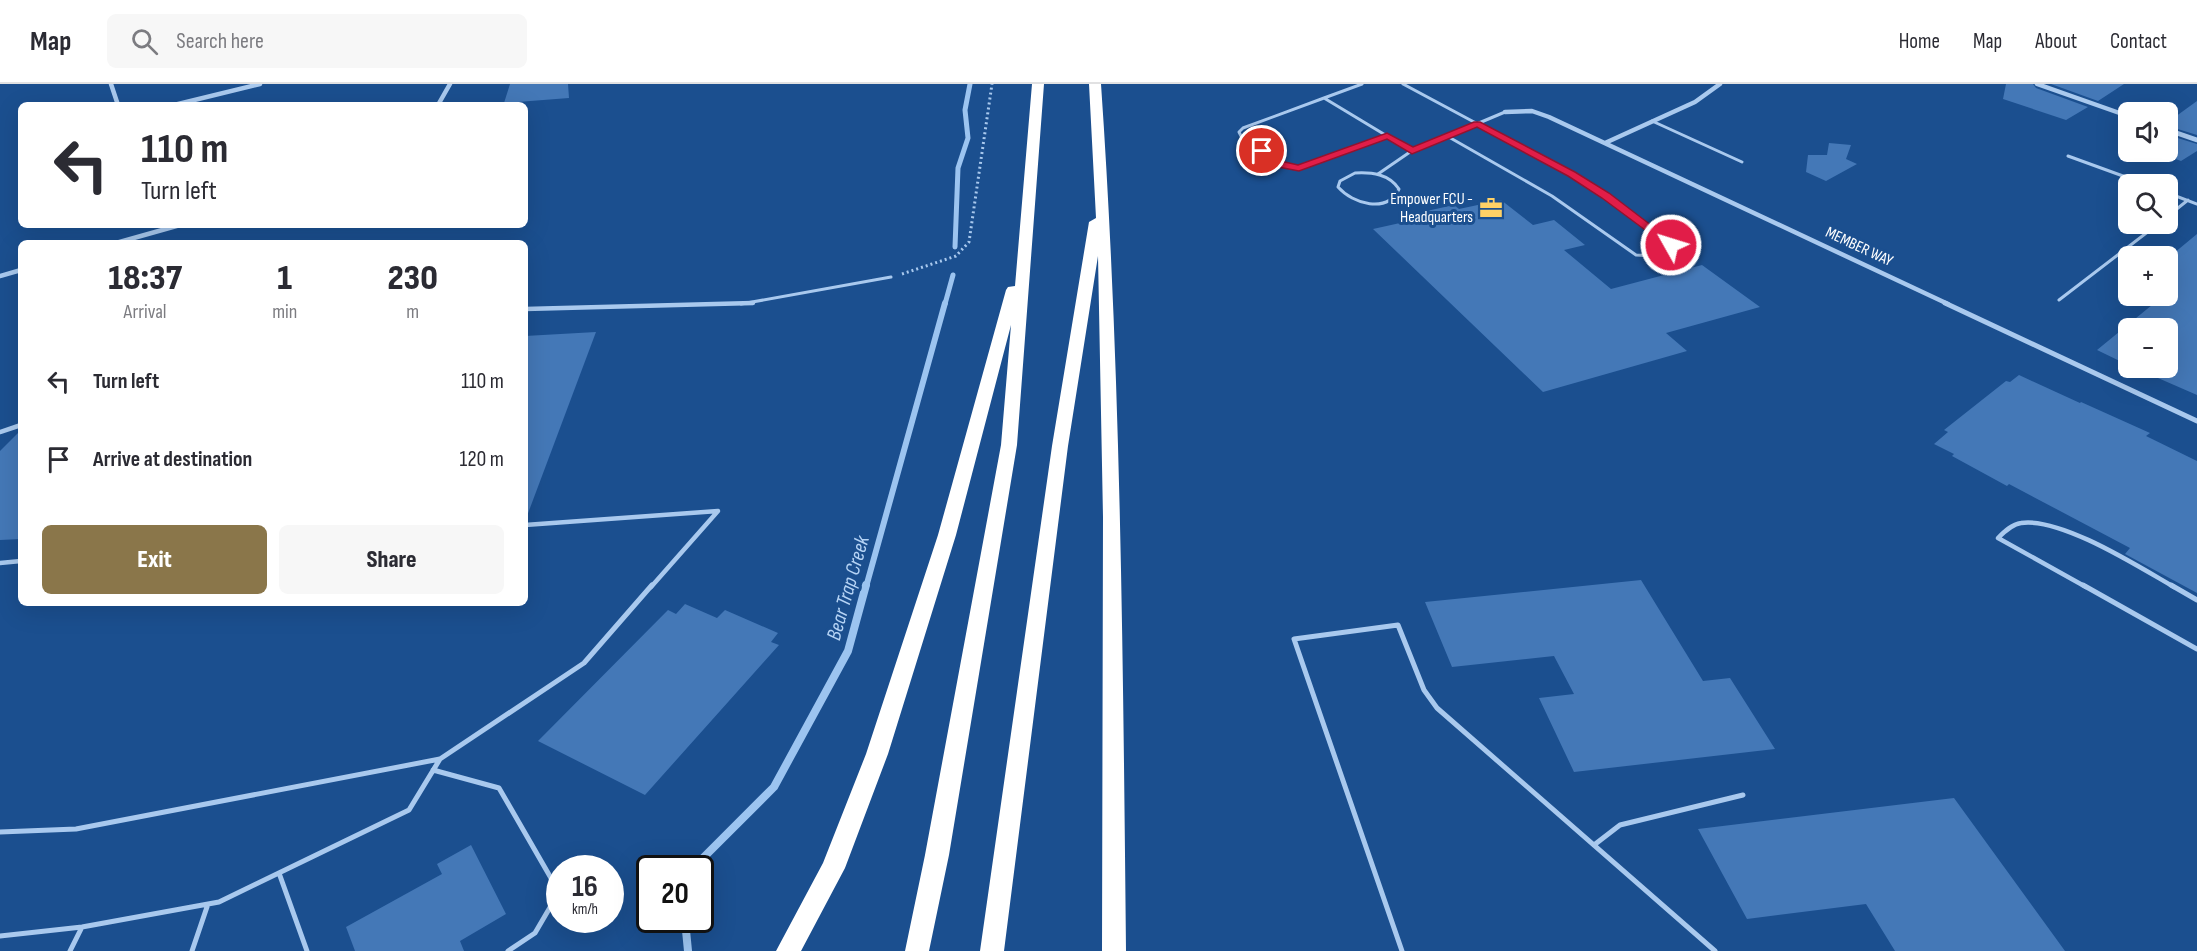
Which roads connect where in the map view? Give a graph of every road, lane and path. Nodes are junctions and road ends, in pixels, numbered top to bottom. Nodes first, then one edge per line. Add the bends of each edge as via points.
1 (111, 84) edge
2 (260, 84) edge
3 (450, 84) edge
4 (992, 84) edge
5 (1038, 84) edge
6 (1095, 84) edge
7 (1362, 84) edge
8 (1403, 84) edge
9 (1720, 84) edge
10 (2037, 84) edge
11 (1324, 98) junction
12 (117, 102) edge
13 (186, 102) edge
14 (440, 102) edge
15 (1505, 112) joint
16 (2118, 112) edge
17 (1652, 121) junction
18 (1477, 124) junction
19 (2178, 133) edge
20 (1387, 136) junction
21 (1447, 136) junction
22 (2197, 140) edge
23 (1605, 143) junction
24 (1412, 151) junction
25 (2068, 156) dead end
26 (1742, 162) dead end
27 (1378, 174) junction
28 (2118, 174) edge
29 (1102, 183) junction
30 (2178, 196) edge
31 (2188, 200) junction
32 (2197, 204) edge
33 (2178, 208) edge
34 (169, 228) edge
35 (2145, 234) edge
36 (127, 240) edge
37 (1025, 244) junction
38 (18, 271) edge
39 (0, 276) edge
40 (891, 277) joint
41 (2059, 300) dead end
42 (528, 309) edge
43 (2197, 422) edge
44 (18, 426) edge
45 (0, 432) edge
46 (528, 525) edge
47 (18, 561) edge
48 (0, 563) edge
49 (2197, 600) edge
50 (2197, 650) edge
51 (440, 759) junction
52 (433, 770) junction
53 (1743, 795) dead end
54 (0, 832) edge
55 (1594, 845) junction
56 (279, 873) junction
57 (208, 904) junction
58 (82, 927) junction
59 (0, 936) edge
60 (70, 951) edge
61 (192, 951) edge
62 (307, 951) edge
63 (508, 951) edge
64 (788, 951) edge
65 (917, 951) edge
66 (992, 951) edge
67 (1114, 951) edge
68 (1402, 951) edge
69 (1715, 951) edge

1 - 12 street
2 - 13 street
3 - 14 street
4 - 40 path via 969,242 956,256
5 - 37 highway
6 - 29 highway
7 - 11 lane
8 - 18 lane
9 - 17 street via 1695,102
10 - 16 street
11 - 20 lane
11 - 20 lane via 1239,132 1282,165 1299,168
15 - 18 lane
15 - 23 street, MEMBER WAY via 1532,111
17 - 23 street
17 - 26 lane
18 - 21 lane
18 - 21 lane via 1605,196 1667,240 1671,250 1655,256 1636,255 1551,196
19 - 22 street
20 - 24 lane
21 - 24 lane
23 - 43 street, MEMBER WAY
24 - 27 lane
25 - 28 lane
27 - 27 lane via 1355,174 1340,181 1338,187 1341,193 1359,202 1392,200 1399,189 1389,178
29 - 66 highway via 1060,446
29 - 67 highway via 1110,387
30 - 31 lane
31 - 32 lane
31 - 33 lane
34 - 36 street
35 - 41 lane
37 - 64 highway via 947,536 877,754 833,868
37 - 65 highway via 1009,445
38 - 39 street
40 - 42 lane via 746,304
44 - 45 lane
46 - 51 lane via 718,511 584,663
47 - 48 lane
49 - 50 lane via 2063,529 2037,522 2020,523 1998,538
51 - 52 lane
51 - 54 lane via 76,829
52 - 56 lane via 409,810
52 - 63 lane via 499,788 559,892 535,933
53 - 55 lane via 1620,825
55 - 68 lane via 1437,708 1424,690 1398,625 1294,639
55 - 69 lane
56 - 57 lane
56 - 62 lane
57 - 58 lane
57 - 61 lane
58 - 59 lane
58 - 60 lane

